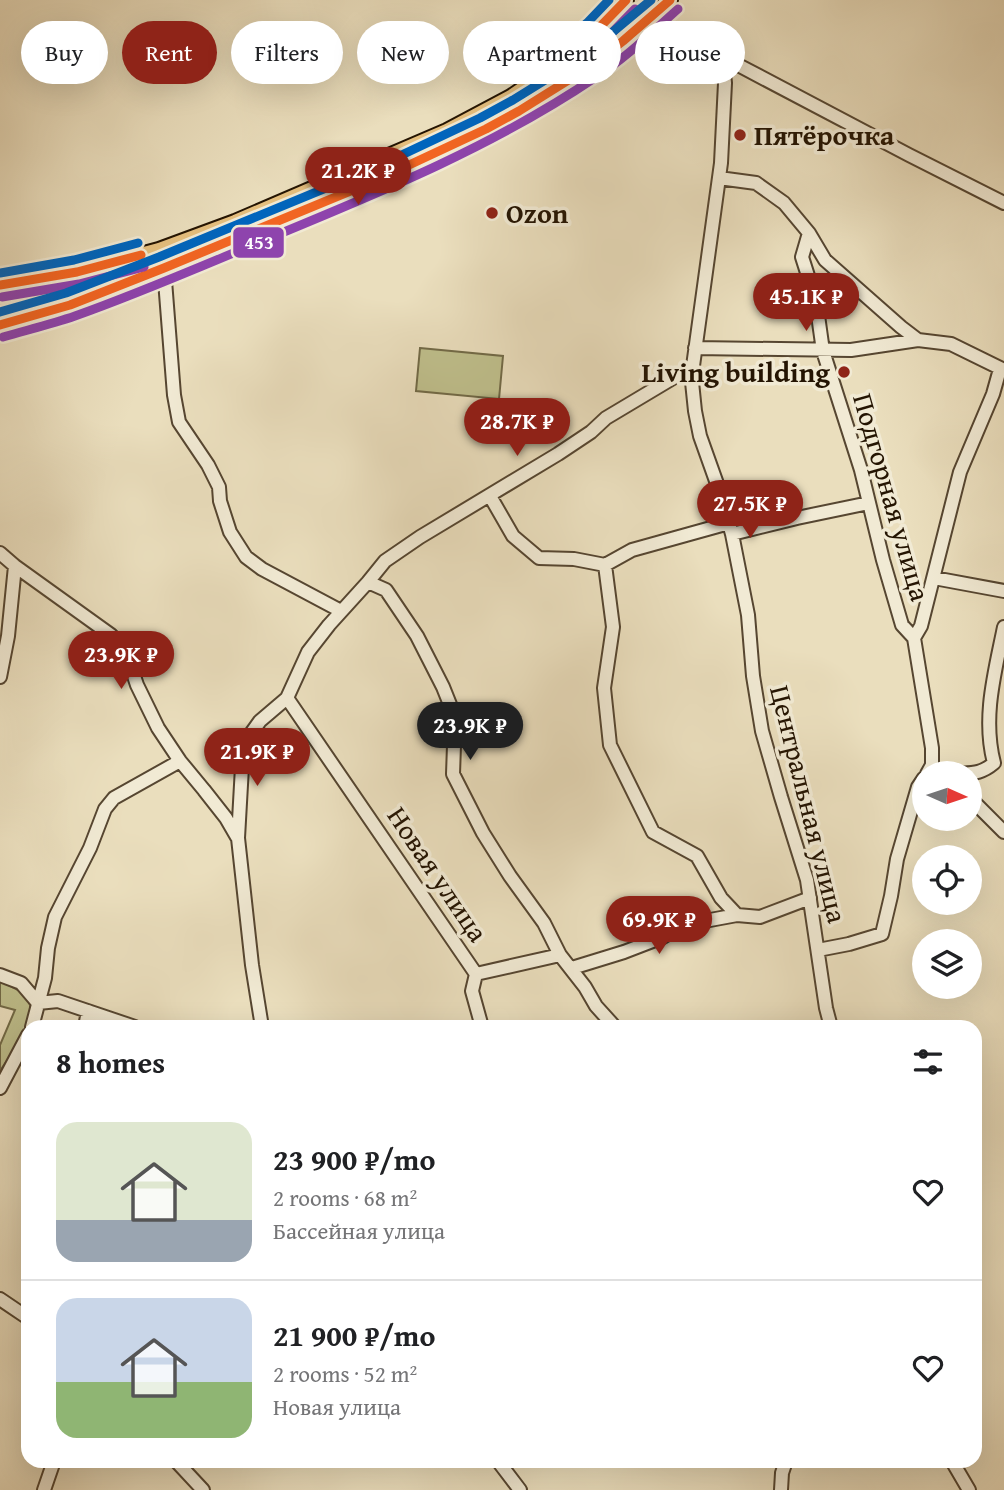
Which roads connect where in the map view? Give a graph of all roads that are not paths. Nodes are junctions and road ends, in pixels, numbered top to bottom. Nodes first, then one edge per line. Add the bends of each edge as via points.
1 (626, 0) edge
2 (670, 0) edge
3 (650, 19) junction
4 (654, 21) edge
5 (745, 68) edge
6 (725, 84) edge
7 (719, 178) junction
8 (1004, 203) edge
9 (809, 233) junction
10 (164, 268) junction
11 (0, 285) edge
12 (0, 325) edge
13 (918, 340) junction
14 (695, 348) junction
15 (823, 351) junction
16 (693, 366) junction
17 (1002, 369) edge
18 (490, 496) junction
19 (869, 503) junction
20 (730, 528) junction
21 (0, 553) edge
22 (605, 565) junction
23 (15, 566) junction
24 (934, 578) junction
25 (368, 582) junction
26 (1004, 591) edge
27 (341, 611) junction
28 (1004, 627) edge
29 (914, 638) junction
30 (0, 677) edge
31 (287, 698) junction
32 (180, 761) junction
33 (933, 761) edge
34 (999, 763) edge
35 (982, 772) edge
36 (912, 808) edge
37 (982, 810) edge
38 (1004, 832) edge
39 (238, 838) junction
40 (810, 898) junction
41 (737, 915) junction
42 (818, 950) junction
43 (560, 956) junction
44 (572, 968) junction
45 (476, 974) junction
46 (0, 975) edge
47 (38, 1003) junction
48 (88, 1011) junction
49 (34, 1020) edge
50 (86, 1020) edge
51 (114, 1020) edge
52 (261, 1020) edge
53 (480, 1020) edge
54 (609, 1020) edge
55 (829, 1020) edge
56 (21, 1048) edge
57 (0, 1088) edge
58 (0, 1299) edge
59 (21, 1313) edge
60 (52, 1468) edge
61 (183, 1468) edge
62 (503, 1468) edge
63 (784, 1468) edge
64 (956, 1468) edge
65 (44, 1490) edge
66 (203, 1490) edge
67 (520, 1490) edge
68 (781, 1490) edge
69 (969, 1490) edge

1 - 11 main road via 543,75 447,131 159,250 77,272
2 - 3 main road
3 - 4 street
3 - 10 main road via 591,66 486,129 377,180
5 - 8 street
6 - 7 street, Центральная улица
7 - 9 street via 756,183 784,203
7 - 14 street, Центральная улица
9 - 13 street via 825,260
9 - 15 street, Подгорная улица via 802,257 817,301
10 - 12 main road via 70,305
10 - 27 street via 179,422 219,487 230,532 246,556 262,569
13 - 15 street
13 - 17 street via 951,344
14 - 15 street
14 - 16 street, Центральная улица
15 - 19 street, Подгорная улица
16 - 18 street
16 - 20 street, Центральная улица via 700,436
17 - 24 street via 960,472
18 - 22 street via 513,536 539,558
18 - 25 street via 406,546 385,561
19 - 20 street
19 - 29 street, Подгорная улица via 902,625
20 - 22 street via 632,550
20 - 40 street, Центральная улица via 748,615 762,731
21 - 23 street
22 - 41 street via 613,627 604,688 610,745 653,832 697,856 721,898
23 - 30 street
23 - 32 street via 111,635
24 - 26 street
24 - 29 street
25 - 27 street
25 - 43 street via 386,590 417,636 455,717 453,774 483,833 544,923
27 - 31 street via 308,652
28 - 34 street via 990,698 990,749
29 - 33 street, Подгорная улица
31 - 39 street via 260,721 245,748
31 - 45 street, Новая улица
32 - 39 street
32 - 47 street via 114,798 104,809 55,917
34 - 35 street
36 - 42 street, Подгорная улица via 882,934
37 - 38 street
39 - 52 street
40 - 41 street via 760,917
40 - 42 street, Центральная улица
41 - 44 street via 683,925 663,937
42 - 55 street, Центральная улица
43 - 44 street
43 - 45 street
44 - 54 street
45 - 53 street via 472,992
46 - 47 street via 21,984
47 - 48 street via 58,1000
47 - 49 street
48 - 50 street
48 - 51 street
56 - 57 street
58 - 59 street
60 - 65 street
61 - 66 street
62 - 67 street
63 - 68 street
64 - 69 street

